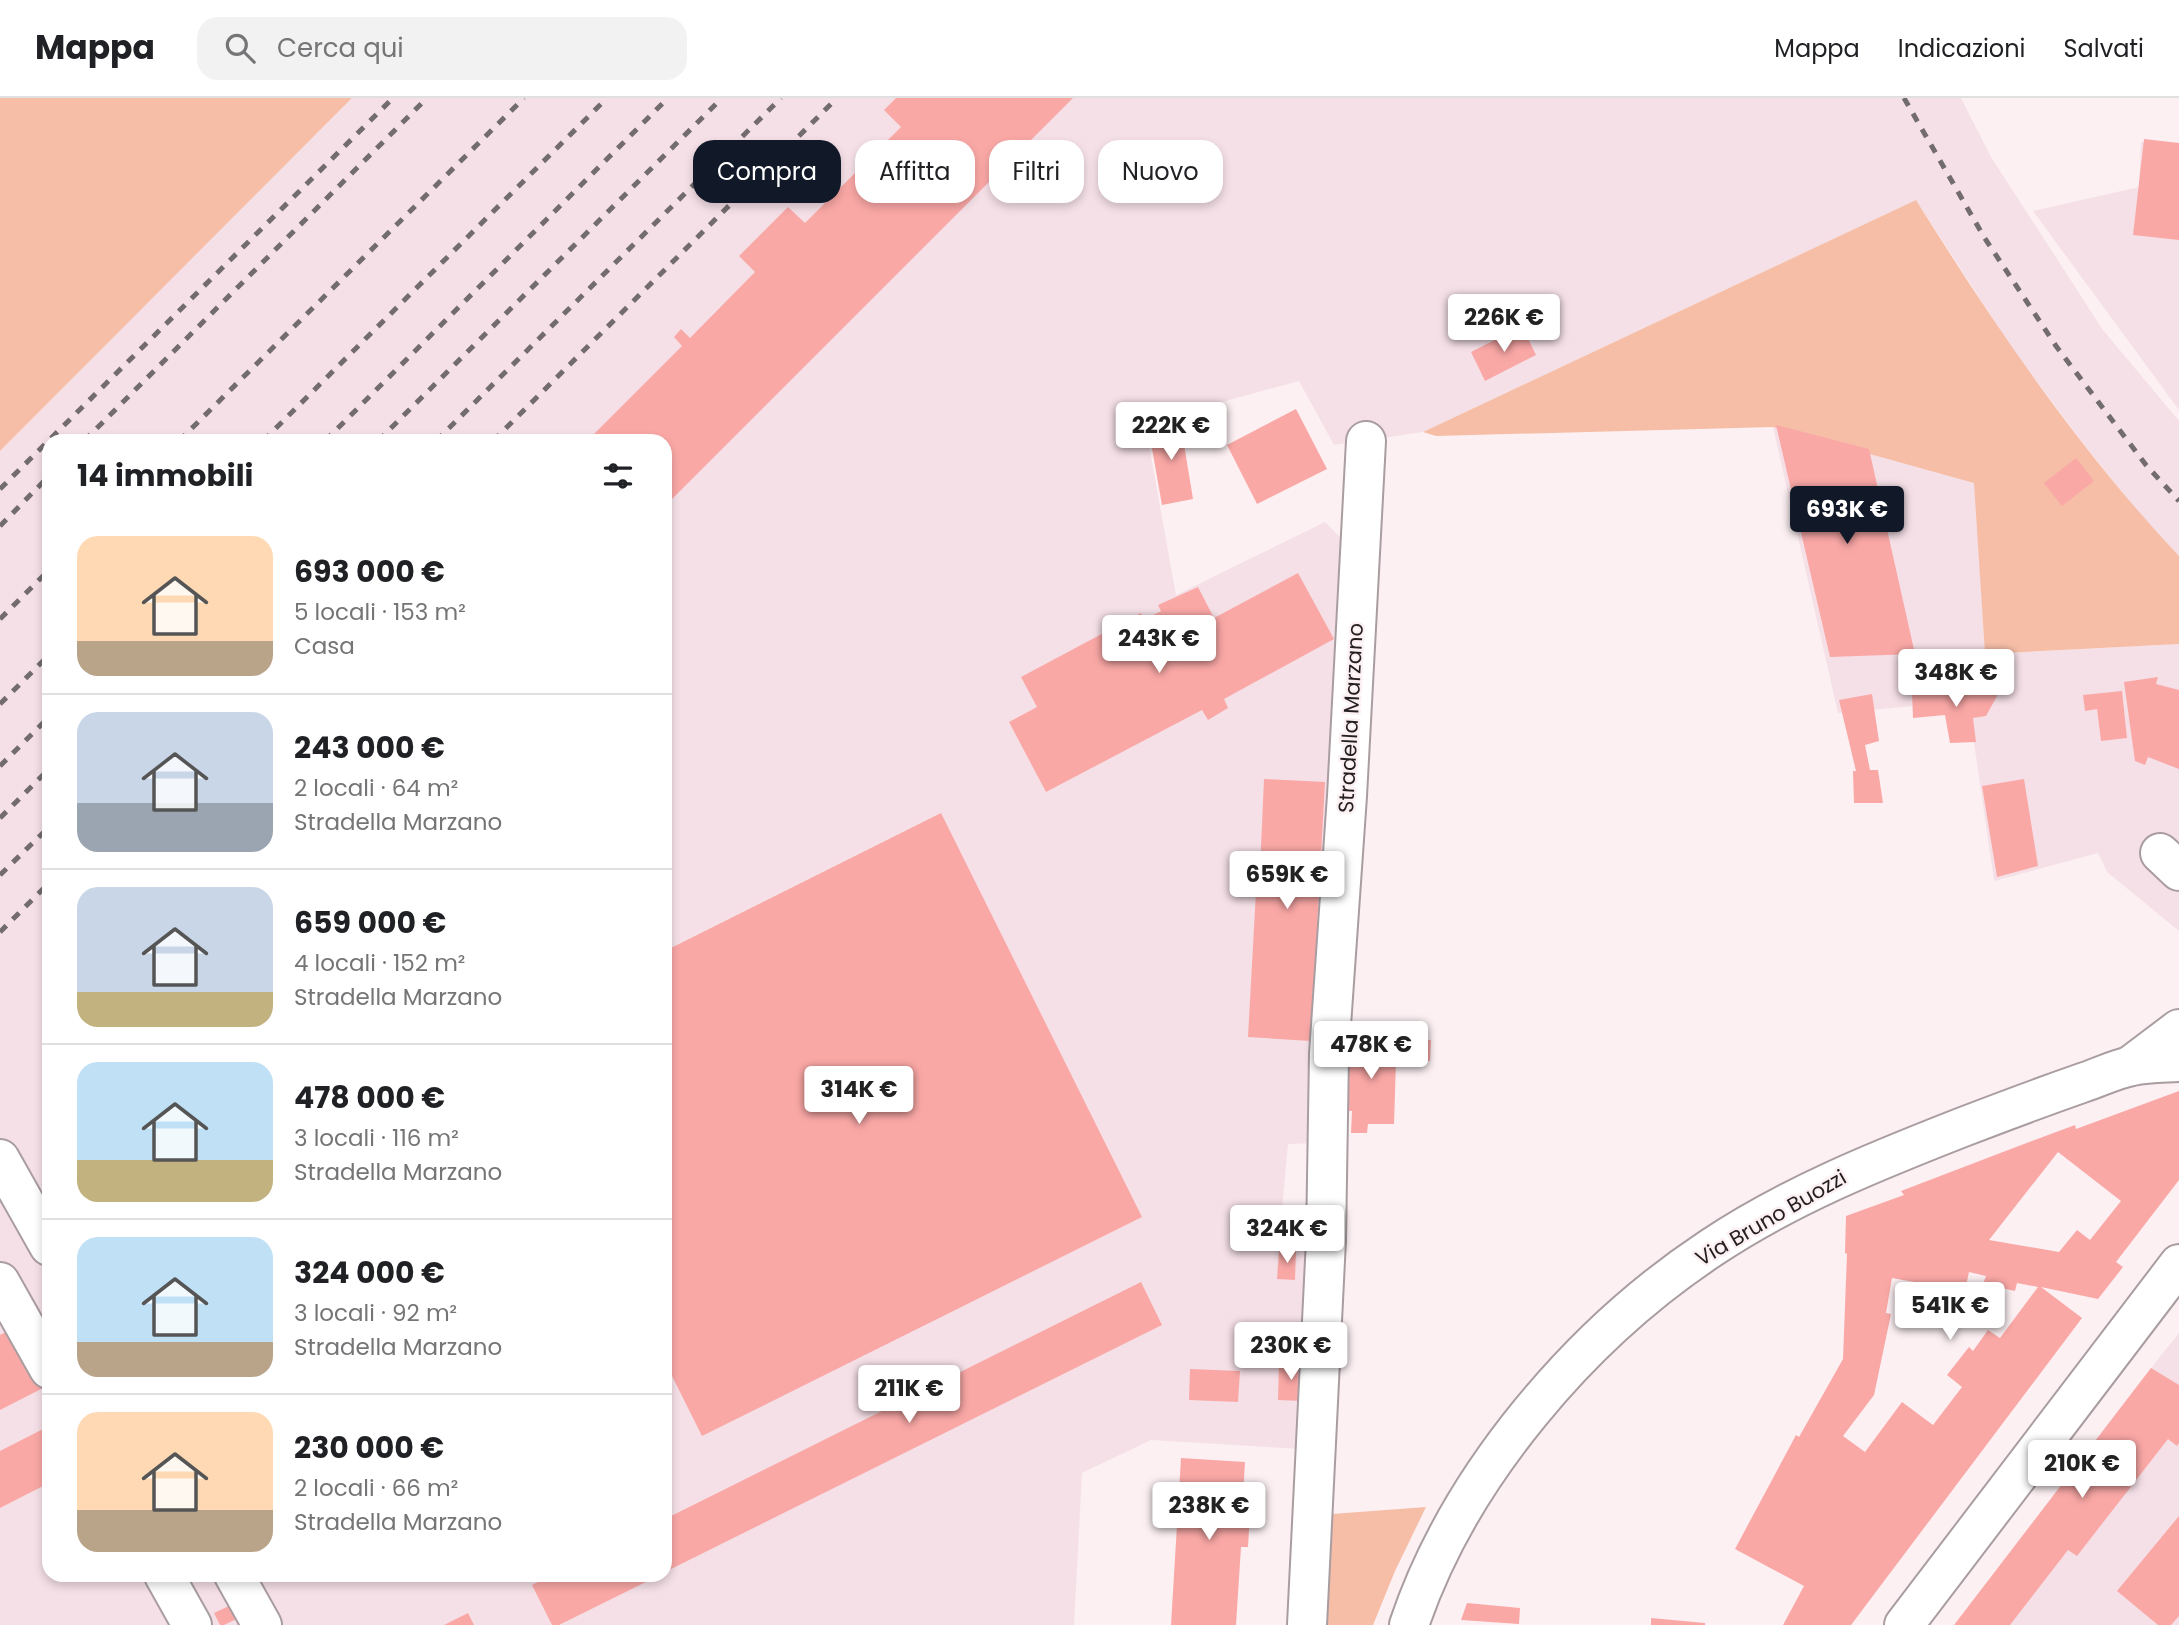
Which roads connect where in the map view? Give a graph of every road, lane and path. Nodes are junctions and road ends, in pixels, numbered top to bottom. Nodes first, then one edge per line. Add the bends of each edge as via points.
1 (1366, 441) dead end
2 (2179, 1030) edge
3 (2179, 1062) edge
4 (2130, 1066) junction
5 (0, 1159) edge
6 (42, 1234) edge
7 (2179, 1264) edge
8 (0, 1282) edge
9 (42, 1357) edge
10 (168, 1582) edge
11 (238, 1582) edge
12 (192, 1625) edge
13 (262, 1625) edge
14 (1307, 1625) edge
15 (1409, 1625) edge
16 (1904, 1625) edge

1 - 14 street, Stradella Marzano via 1329,1054 1326,1240
2 - 4 street
3 - 4 street
4 - 15 street, Via Bruno Buozzi via 1862,1167 1780,1207 1711,1248 1643,1298 1580,1355 1519,1427 1467,1500
5 - 6 street
7 - 16 street
8 - 9 street
10 - 12 street
11 - 13 street

